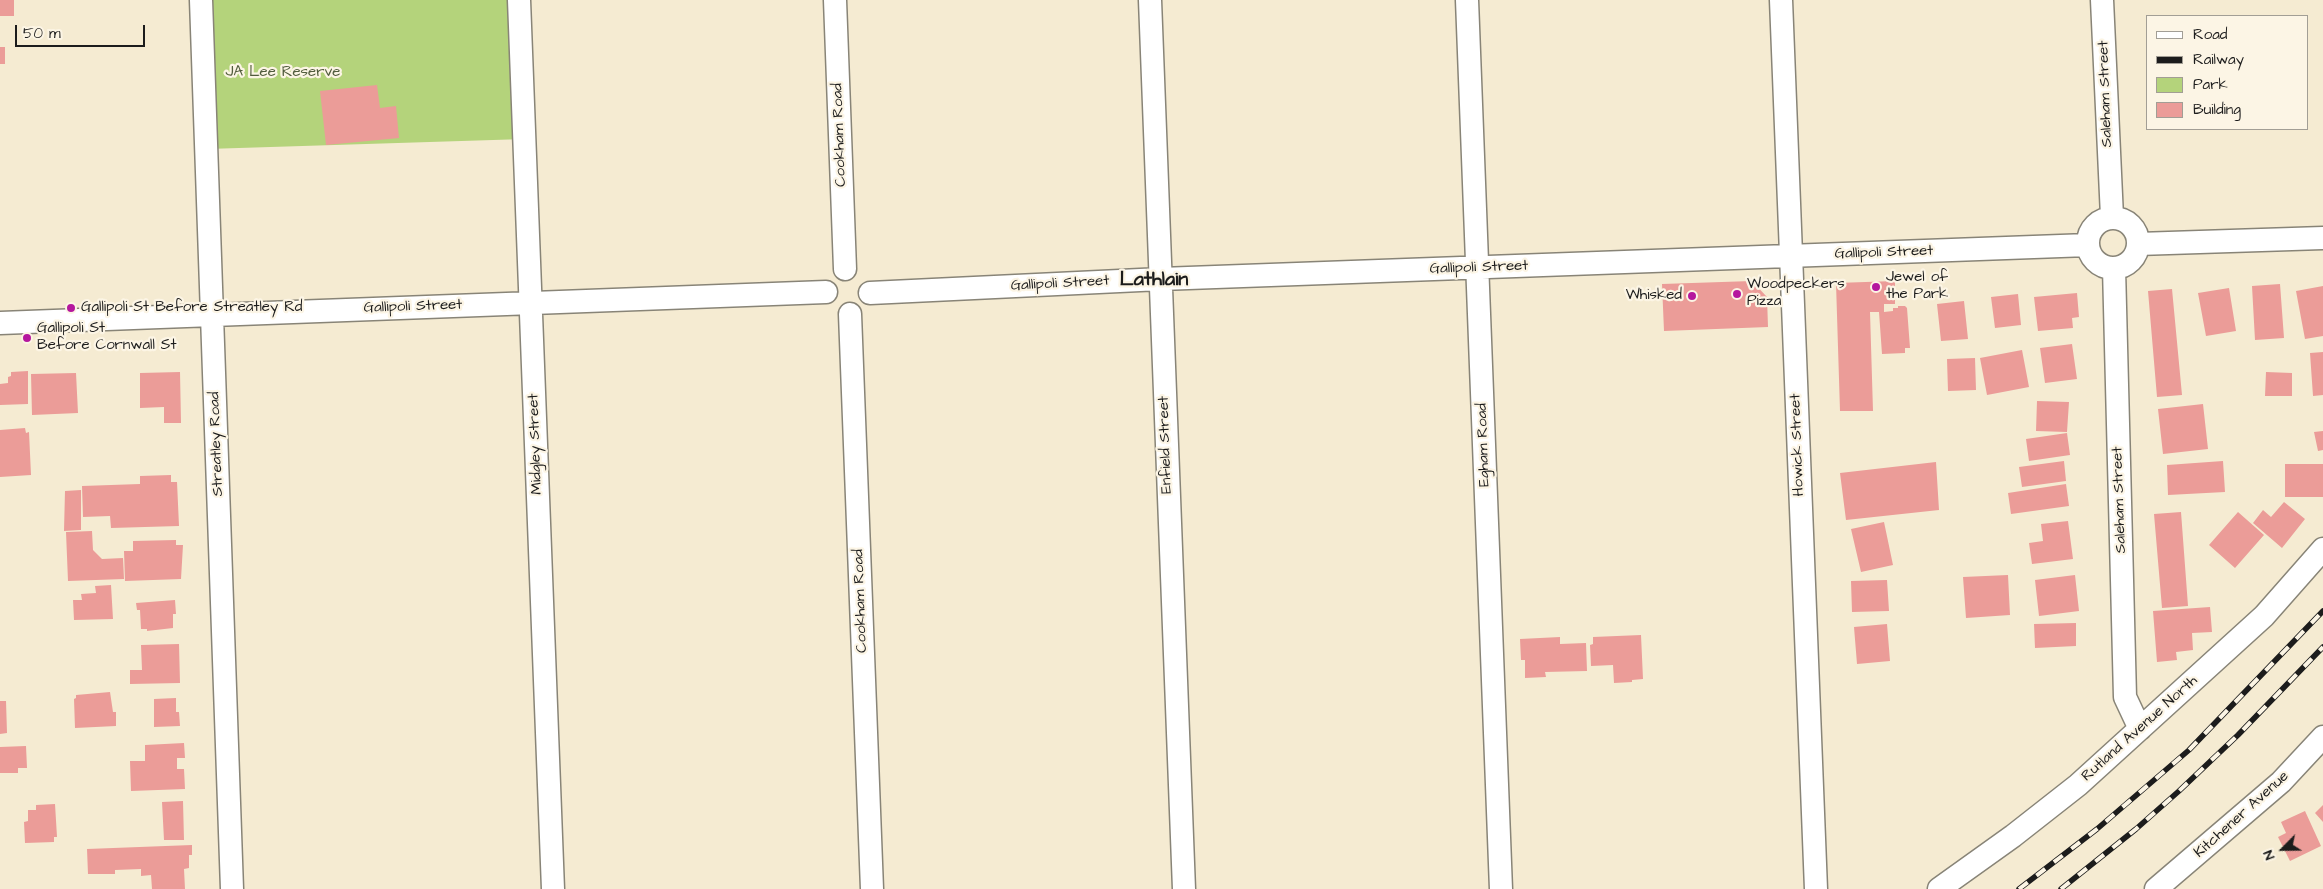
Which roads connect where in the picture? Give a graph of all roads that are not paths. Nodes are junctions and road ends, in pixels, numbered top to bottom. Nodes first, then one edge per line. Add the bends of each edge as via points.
1 (200, 0) edge
2 (519, 0) edge
3 (835, 0) edge
4 (1150, 0) edge
5 (1467, 0) edge
6 (1781, 0) edge
7 (2102, 0) edge
8 (2112, 218) junction
9 (2323, 238) edge
10 (2138, 244) junction
11 (2088, 245) junction
12 (1790, 256) junction
13 (1477, 268) junction
14 (2114, 268) junction
15 (846, 269) junction
16 (1161, 279) junction
17 (826, 292) junction
18 (870, 293) junction
19 (531, 302) junction
20 (850, 314) junction
21 (213, 316) junction
22 (0, 323) edge
23 (2323, 548) edge
24 (2140, 729) junction
25 (2323, 737) edge
26 (232, 889) edge
27 (553, 889) edge
28 (872, 889) edge
29 (1184, 889) edge
30 (1501, 889) edge
31 (1816, 889) edge
32 (1939, 889) edge
33 (2156, 889) edge

1 - 21 street, Streatley Road
2 - 19 street, Midgley Street
3 - 15 street, Cookham Road
4 - 16 street, Enfield Street
5 - 13 street, Egham Road
6 - 12 street, Howick Street
7 - 8 street, Saleham Street
8 - 10 street via 2122,219 2131,225 2137,233
8 - 11 street via 2094,226
9 - 10 street
10 - 14 street via 2131,261
11 - 12 street, Gallipoli Street
11 - 14 street via 2096,261
12 - 13 street, Gallipoli Street
12 - 31 street, Howick Street
13 - 16 street, Gallipoli Street
13 - 30 street, Egham Road
14 - 24 street, Saleham Street via 2125,697
15 - 17 street via 833,275
15 - 18 street via 866,278
16 - 18 street, Gallipoli Street
16 - 29 street, Enfield Street
17 - 19 street, Gallipoli Street
17 - 20 street via 831,306
18 - 20 street via 866,305
19 - 21 street, Gallipoli Street
19 - 27 street, Midgley Street
20 - 28 street, Cookham Road
21 - 22 street, Gallipoli Street
21 - 26 street, Streatley Road
23 - 24 street, Rutland Avenue North via 2264,616
24 - 32 street, Rutland Avenue North via 2078,785
25 - 33 street, Kitchener Avenue via 2281,782

